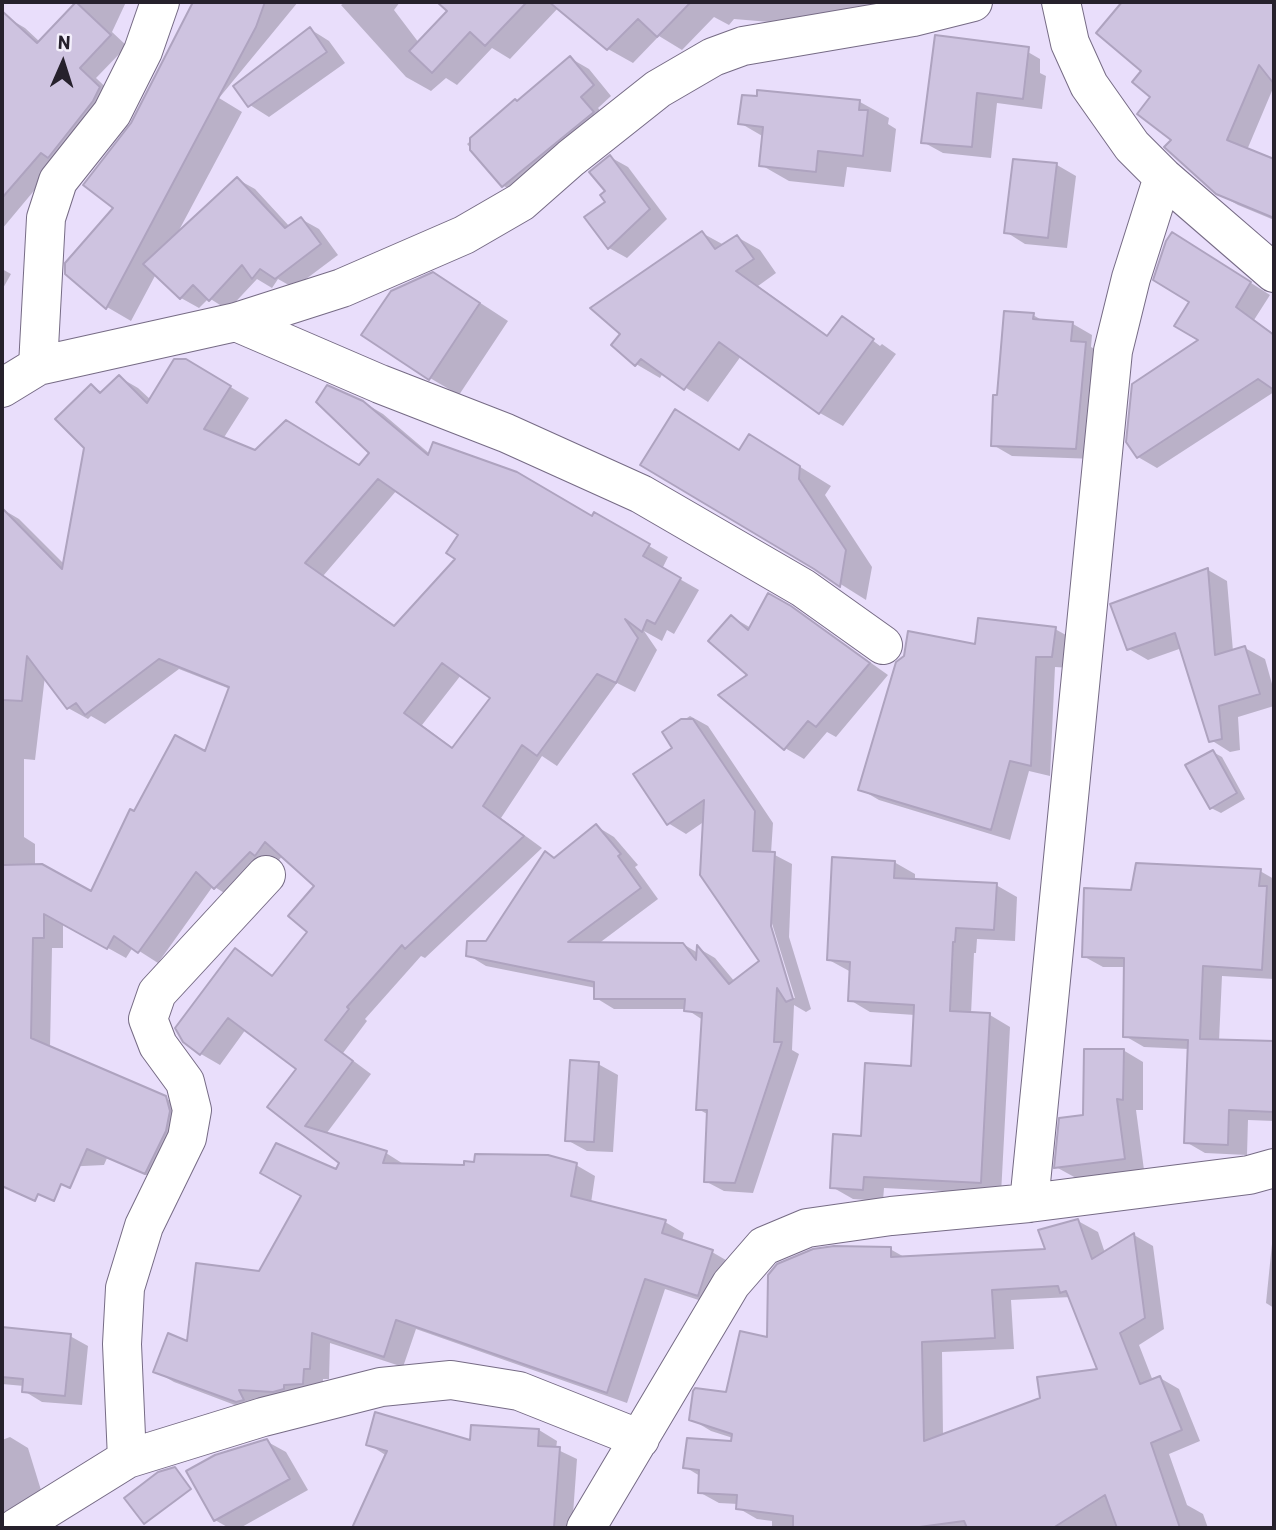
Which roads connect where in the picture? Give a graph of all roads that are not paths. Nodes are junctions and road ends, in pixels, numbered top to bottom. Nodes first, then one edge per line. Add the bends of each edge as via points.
1 (160, 2) edge
2 (973, 2) edge
3 (1060, 2) edge
4 (1163, 177) junction
5 (1274, 273) edge
6 (236, 322) junction
7 (38, 366) junction
8 (2, 388) edge
9 (883, 645) dead end
10 (266, 875) dead end
11 (1274, 1168) edge
12 (1029, 1203) junction
13 (640, 1438) junction
14 (127, 1459) junction
15 (16, 1528) edge
16 (586, 1528) edge

1 - 7 street via 143,51 112,113 58,181 46,218
2 - 6 street via 914,17 743,46 713,57 658,89 521,202 464,235 342,289
3 - 4 street via 1070,43 1089,85 1132,146
4 - 5 street
4 - 12 street via 1113,351
6 - 7 street
6 - 9 street via 641,494 803,588
7 - 8 street
10 - 14 street via 158,993 148,1019 158,1045 185,1082 192,1110 187,1138 144,1226 125,1289 122,1344
11 - 12 street
12 - 13 street via 807,1228 764,1246 731,1284
13 - 14 street via 520,1391 452,1380 381,1387
13 - 16 street
14 - 15 street

